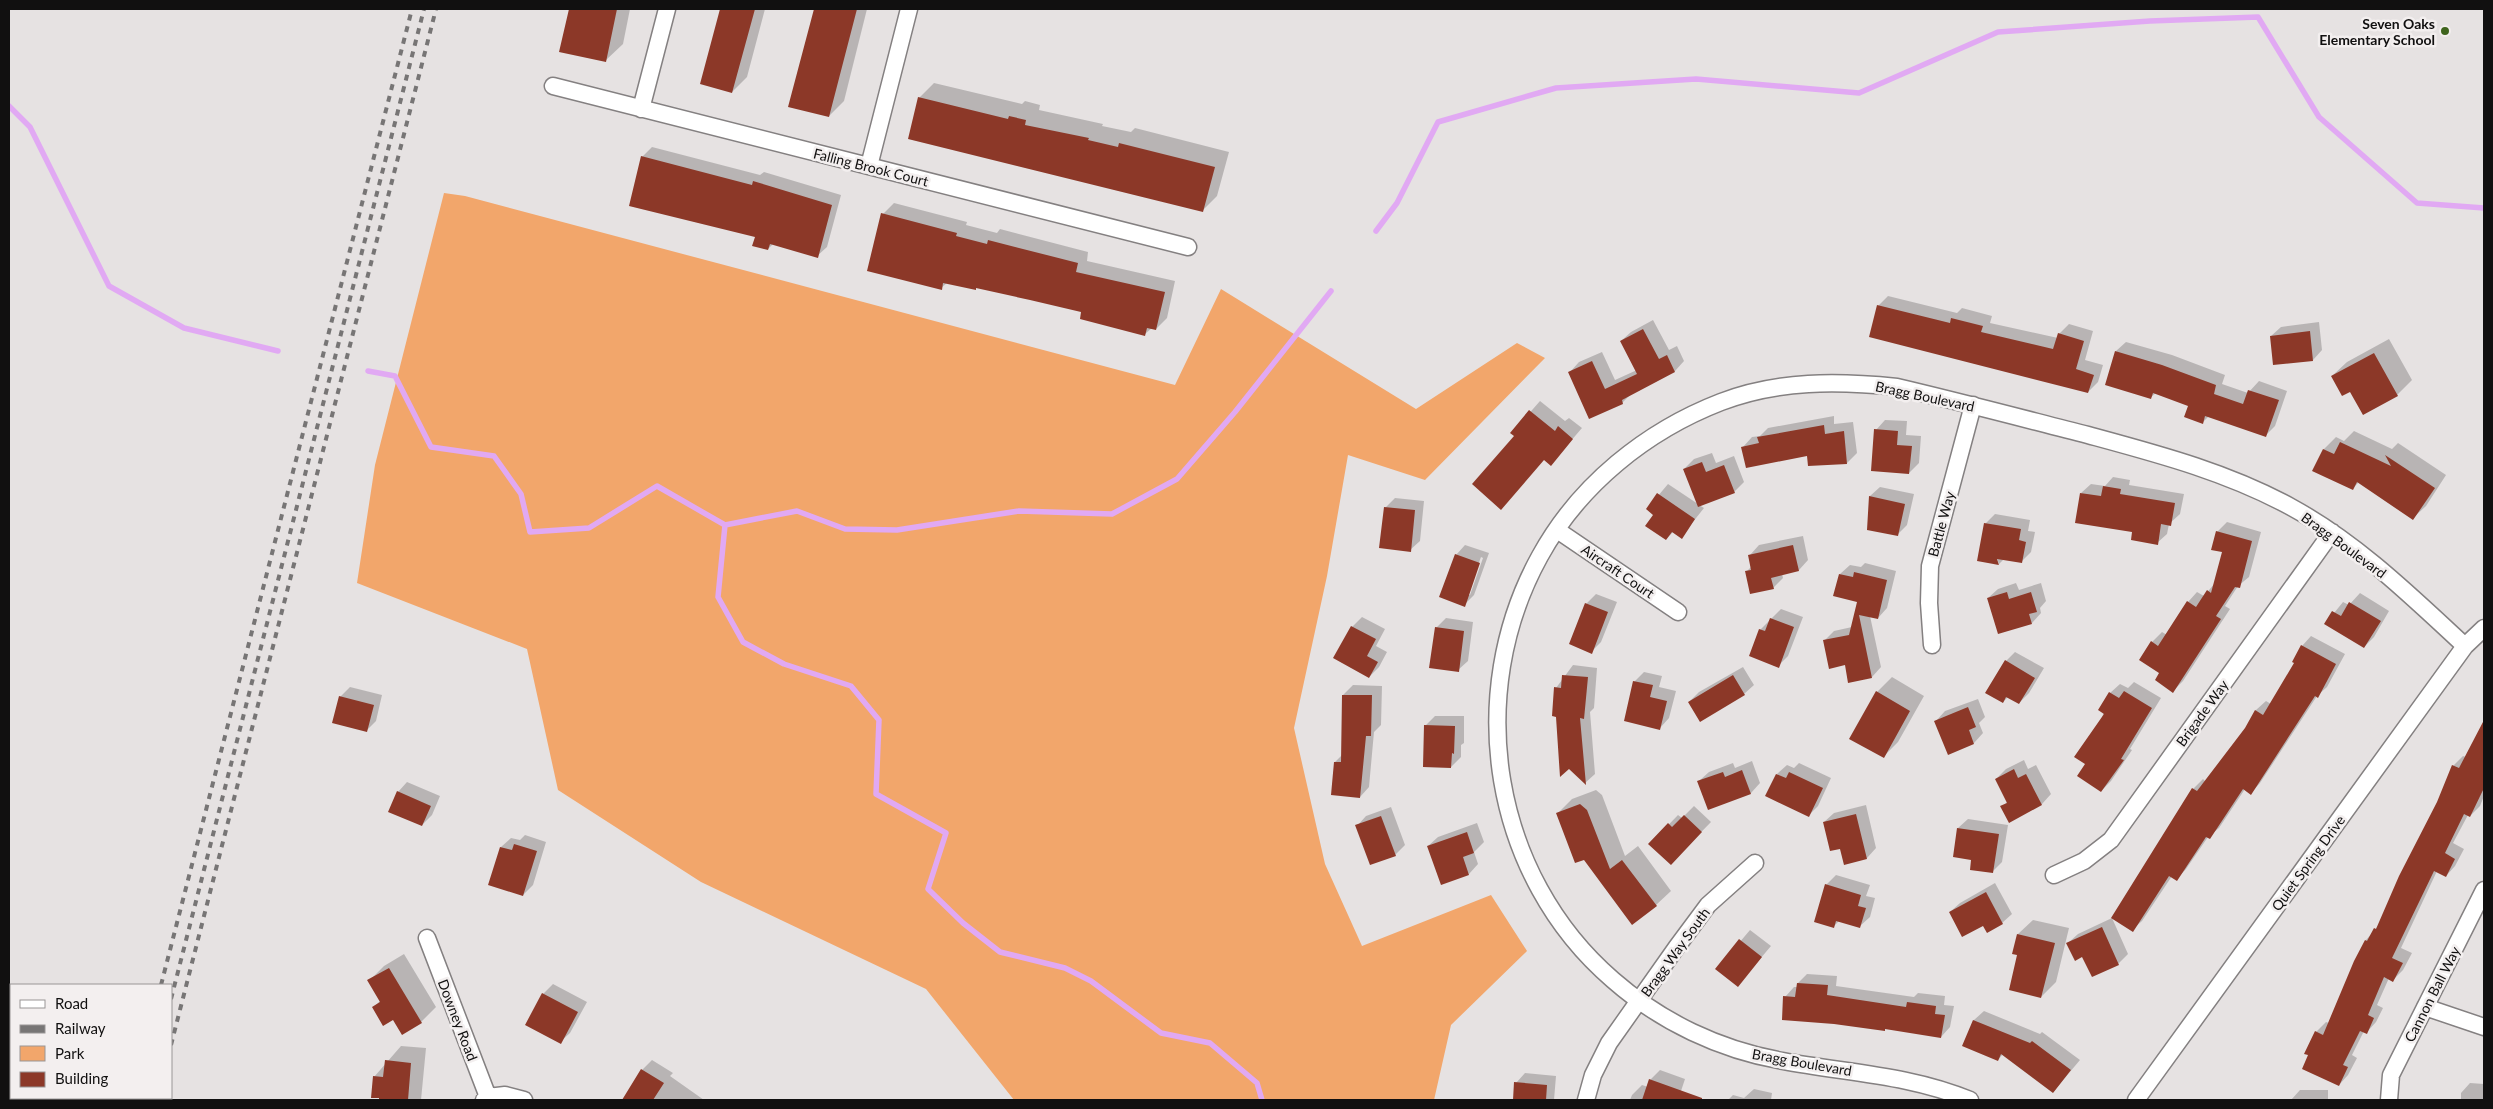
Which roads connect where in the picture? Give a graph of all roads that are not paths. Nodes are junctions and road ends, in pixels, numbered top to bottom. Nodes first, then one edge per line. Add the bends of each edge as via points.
1 (667, 9) edge
2 (908, 9) edge
3 (553, 86) dead end
4 (641, 108) junction
5 (869, 166) junction
6 (1188, 247) dead end
7 (1973, 405) junction
8 (1557, 530) junction
9 (2332, 532) junction
10 (1678, 612) dead end
11 (2484, 628) edge
12 (1932, 646) dead end
13 (2465, 646) junction
14 (1755, 864) dead end
15 (2054, 875) dead end
16 (2484, 890) edge
17 (427, 938) dead end
18 (1639, 1001) junction
19 (2425, 1007) junction
20 (2484, 1027) edge
21 (486, 1099) edge
22 (524, 1100) edge
23 (1586, 1100) edge
24 (1970, 1100) edge
25 (2136, 1100) edge
26 (2389, 1100) edge

1 - 4 street
2 - 5 street
3 - 4 street, Falling Brook Court
4 - 5 street, Falling Brook Court
5 - 6 street, Falling Brook Court
7 - 8 street, Bragg Boulevard via 1897,387 1851,382 1804,383 1724,401 1685,418 1631,452 1578,502
7 - 9 street, Bragg Boulevard via 2173,458 2224,475 2292,507
7 - 12 street, Battle Way via 1930,566
8 - 10 street, Aircraft Court
8 - 18 street, Bragg Boulevard via 1540,555 1521,597 1499,680 1496,716 1502,787 1522,854 1548,906 1586,954
9 - 13 street, Bragg Boulevard
9 - 15 street, Brigade Way via 2111,840 2084,861
11 - 13 street, Quiet Spring Drive
13 - 25 street, Quiet Spring Drive
14 - 18 street, Bragg Way South via 1708,905
16 - 19 street, Cannon Ball Way
17 - 21 street, Downey Road
18 - 23 street, Bragg Way South via 1609,1043 1593,1075
18 - 24 street, Bragg Boulevard via 1691,1033 1734,1050 1782,1061 1903,1078
19 - 20 street
19 - 26 street, Cannon Ball Way via 2391,1075
21 - 22 street via 505,1095

